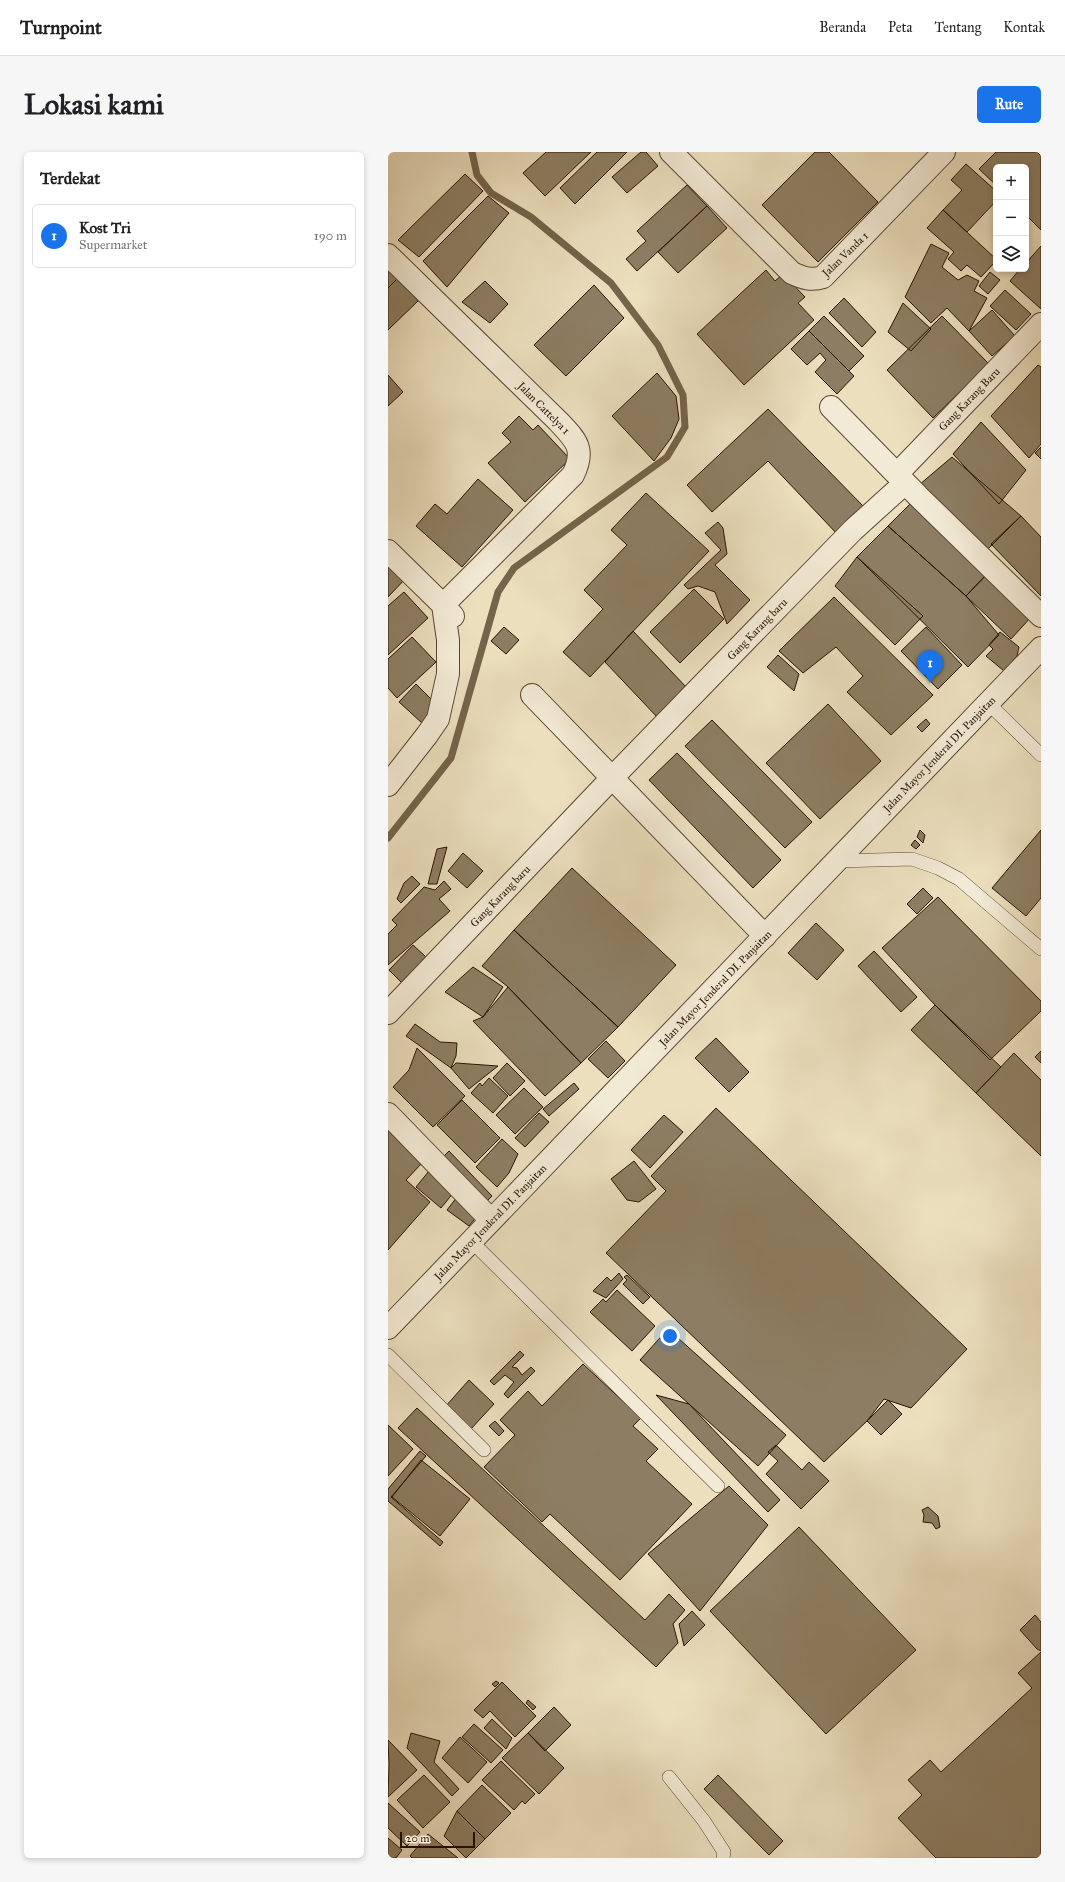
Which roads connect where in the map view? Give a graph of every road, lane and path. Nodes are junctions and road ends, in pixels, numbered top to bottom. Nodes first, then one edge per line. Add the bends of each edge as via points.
1 (671, 152) edge
2 (943, 153) edge
3 (388, 255) edge
4 (1041, 324) edge
5 (831, 407) dead end
6 (901, 479) junction
7 (388, 551) edge
8 (448, 611) junction
9 (1041, 616) edge
10 (1041, 648) edge
11 (532, 695) dead end
12 (988, 703) junction
13 (1041, 755) edge
14 (612, 778) junction
15 (388, 785) edge
16 (837, 861) junction
17 (765, 936) junction
18 (1041, 949) edge
19 (388, 1013) edge
20 (388, 1114) edge
21 (491, 1220) junction
22 (471, 1241) junction
23 (388, 1328) edge
24 (388, 1355) edge
25 (484, 1450) dead end
26 (718, 1486) dead end
27 (669, 1778) dead end
28 (723, 1858) edge

1 - 2 street, Jalan Vanda 1 via 792,273 814,280 823,277
3 - 8 street, Jalan Cattelya 1 via 558,421 572,436 580,450 579,463 573,475
4 - 6 street, Gang Karang Baru
5 - 6 street
6 - 9 street
6 - 14 street, Gang Karang baru
7 - 8 street
8 - 15 street via 448,674 438,719
10 - 12 street, Jalan Mayor Jenderal DI. Panjaitan
11 - 14 street
12 - 13 lane
12 - 16 street, Jalan Mayor Jenderal DI. Panjaitan
14 - 17 street
14 - 19 street, Gang Karang baru
16 - 17 street, Jalan Mayor Jenderal DI. Panjaitan
16 - 18 lane via 912,859 938,868 960,879
17 - 21 street, Jalan Mayor Jenderal DI. Panjaitan
20 - 21 street
21 - 22 street, Jalan Mayor Jenderal DI. Panjaitan
22 - 23 street, Jalan Mayor Jenderal DI. Panjaitan
22 - 26 lane
24 - 25 lane
27 - 28 lane via 708,1827 724,1852

